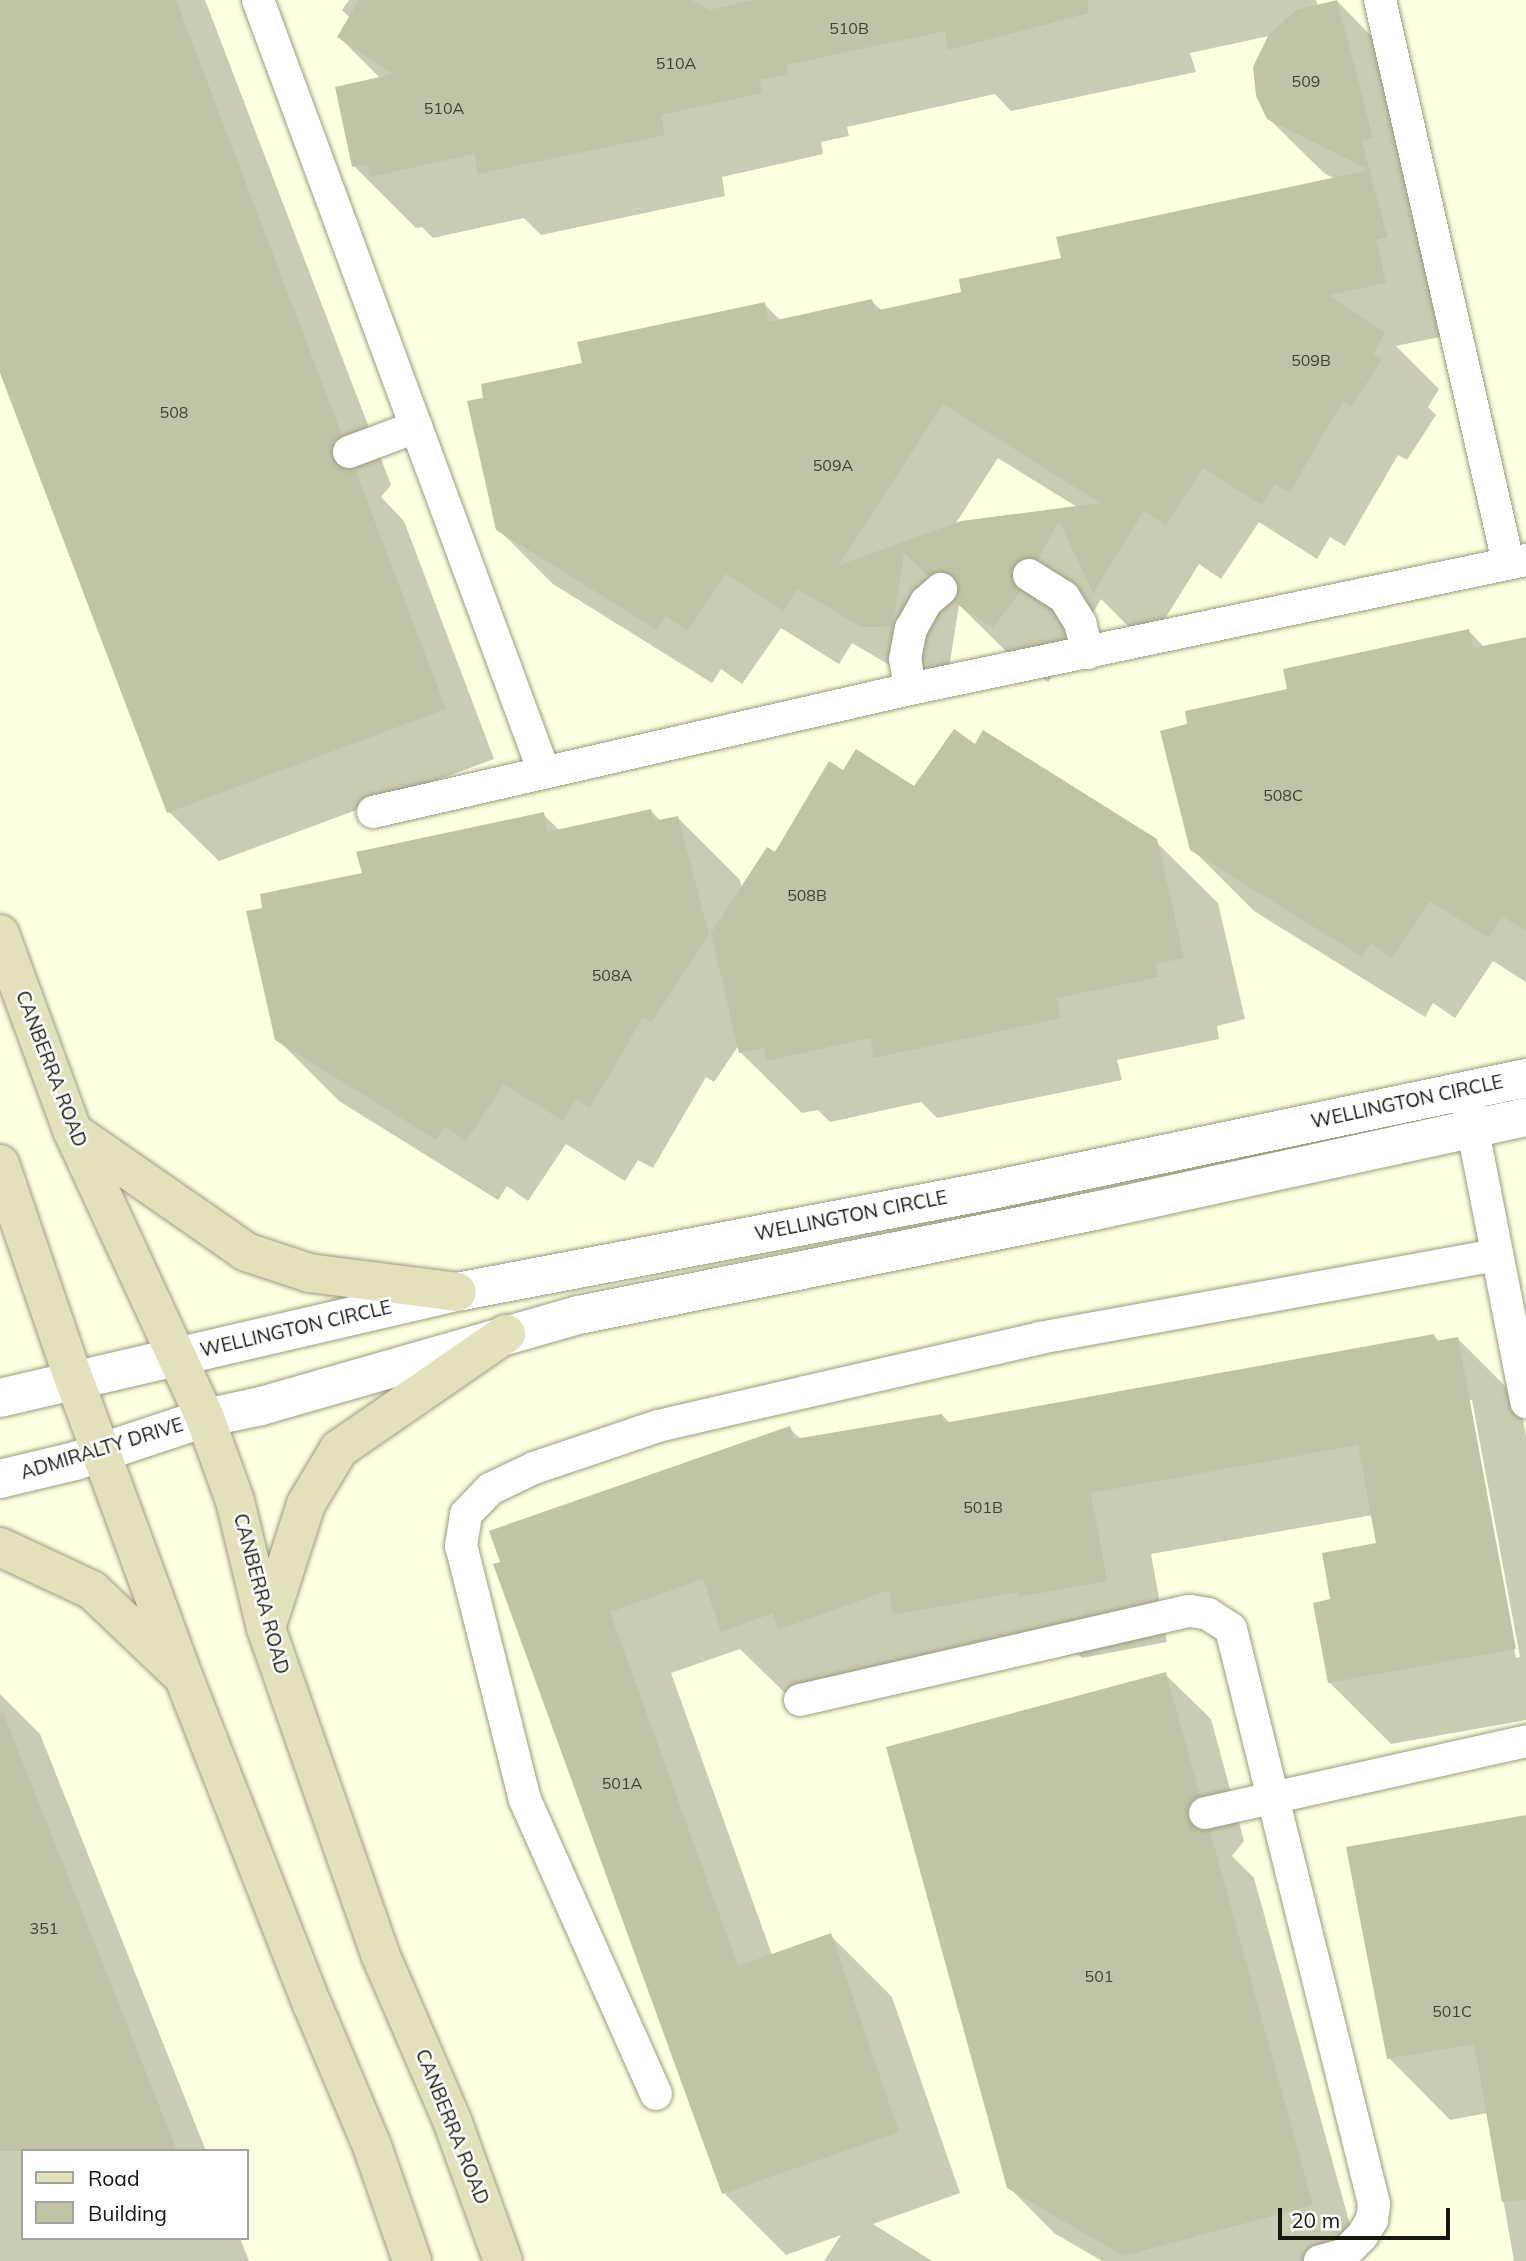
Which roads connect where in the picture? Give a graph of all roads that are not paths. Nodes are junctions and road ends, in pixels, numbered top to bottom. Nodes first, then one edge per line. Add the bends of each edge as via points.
1 (258, 0) edge
2 (1380, 0) edge
3 (416, 427) junction
4 (349, 452) dead end
5 (1517, 561) edge
6 (1029, 575) dead end
7 (941, 589) dead end
8 (1088, 653) junction
9 (910, 689) junction
10 (544, 772) junction
11 (373, 812) dead end
12 (0, 934) edge
13 (1526, 1078) edge
14 (1465, 1089) junction
15 (1526, 1117) edge
16 (1472, 1127) junction
17 (73, 1132) junction
18 (0, 1164) edge
19 (1496, 1255) junction
20 (457, 1292) junction
21 (506, 1334) junction
22 (177, 1355) junction
23 (74, 1378) junction
24 (0, 1398) edge
25 (1526, 1402) edge
26 (205, 1418) junction
27 (101, 1451) junction
28 (0, 1479) edge
29 (0, 1547) edge
30 (266, 1628) junction
31 (184, 1678) junction
32 (800, 1700) dead end
33 (1526, 1741) edge
34 (1273, 1798) junction
35 (1205, 1813) dead end
36 (656, 2094) dead end
37 (412, 2261) edge
38 (503, 2261) edge
39 (1320, 2261) edge

1 - 3 lane
2 - 5 lane
3 - 4 lane
3 - 10 lane
5 - 8 lane
6 - 8 lane via 1064,597 1080,623
7 - 9 lane via 926,602 911,629 905,659
8 - 9 lane
9 - 10 lane
10 - 11 lane
12 - 17 main road, CANBERRA ROAD
13 - 14 street, WELLINGTON CIRCLE
14 - 16 lane
14 - 20 street, WELLINGTON CIRCLE via 999,1188
15 - 16 street, WELLINGTON CIRCLE
16 - 19 lane
16 - 21 street, WELLINGTON CIRCLE via 1095,1211 633,1303
17 - 20 main road via 246,1252 309,1273
17 - 22 main road, CANBERRA ROAD
18 - 23 main road
19 - 25 lane
19 - 36 lane via 1040,1338 658,1426 534,1468 490,1489 466,1514 461,1546 525,1800
20 - 22 street, WELLINGTON CIRCLE
21 - 26 street, WELLINGTON CIRCLE
21 - 30 main road via 339,1449 306,1504
22 - 23 street
22 - 26 main road, CANBERRA ROAD
23 - 24 street
23 - 27 main road
26 - 27 street, ADMIRALTY DRIVE
26 - 30 main road, CANBERRA ROAD via 235,1501
27 - 28 street, ADMIRALTY DRIVE
27 - 31 main road
29 - 31 main road via 92,1590
30 - 38 main road, CANBERRA ROAD via 380,1954 453,2123
31 - 37 main road via 372,2146
32 - 34 lane via 1189,1611 1209,1614 1231,1629
33 - 34 lane
34 - 35 lane
34 - 39 lane via 1374,2204 1372,2220 1362,2236 1343,2255

